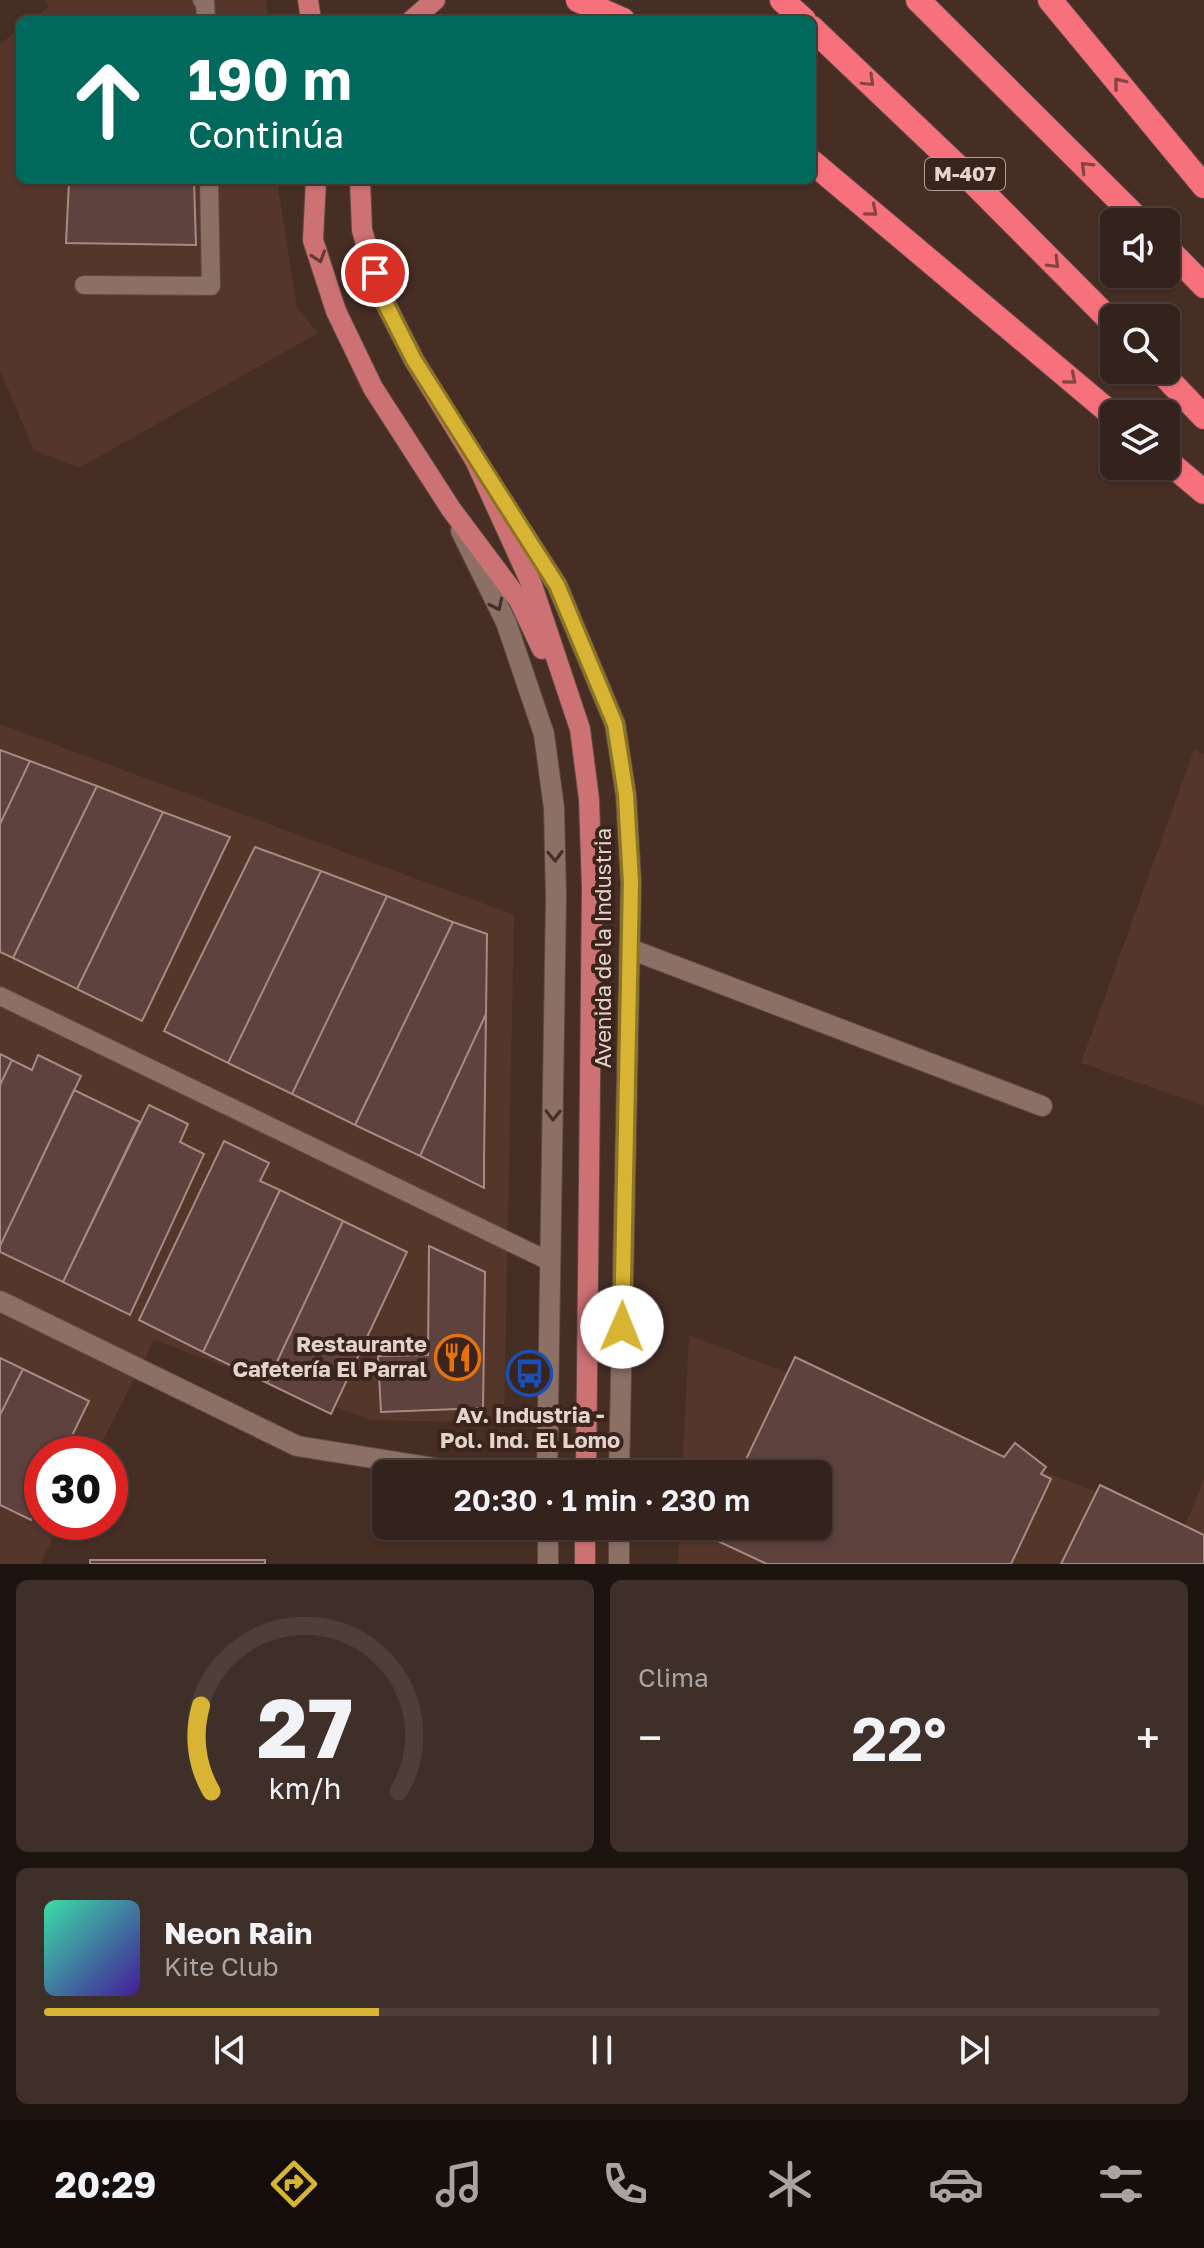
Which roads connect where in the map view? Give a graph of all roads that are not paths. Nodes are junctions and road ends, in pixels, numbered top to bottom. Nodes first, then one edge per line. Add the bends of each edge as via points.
1 (435, 0) edge
2 (578, 0) edge
3 (782, 0) edge
4 (918, 0) edge
5 (1050, 0) edge
6 (417, 16) edge
7 (614, 16) edge
8 (800, 16) edge
9 (816, 32) edge
10 (816, 165) edge
11 (209, 184) edge
12 (316, 184) edge
13 (360, 184) edge
14 (1204, 186) edge
15 (1127, 208) edge
16 (1180, 261) edge
17 (84, 285) dead end
18 (1204, 286) edge
19 (1100, 310) edge
20 (1172, 384) edge
21 (1100, 404) edge
22 (1204, 417) edge
23 (475, 460) junction
24 (1180, 472) edge
25 (1204, 492) edge
26 (451, 509) junction
27 (580, 729) junction
28 (630, 949) junction
29 (0, 996) edge
30 (1042, 1106) dead end
31 (551, 1262) junction
32 (0, 1301) edge
33 (384, 1460) edge
34 (547, 1460) edge
35 (586, 1460) edge
36 (619, 1460) edge
37 (548, 1540) edge
38 (585, 1540) edge
39 (619, 1540) edge
40 (548, 1564) edge
41 (585, 1564) edge
42 (619, 1564) edge

1 - 6 main road
2 - 7 highway
3 - 8 highway
15 -> 4 highway
14 -> 5 highway
9 -> 19 highway, M-407
10 -> 21 highway
11 - 17 lane via 211,286
12 -> 26 main road via 313,240 336,311 373,388
13 - 23 main road via 362,230 381,295
16 - 18 highway
20 - 22 highway
23 - 27 main road via 532,585
23 - 28 street, Avenida de la Industria via 557,585 615,724 626,795
24 - 25 highway
26 - 27 main road via 519,600
26 -> 31 street via 506,622 544,734 554,808
27 - 35 main road, Avenida de la Industria via 592,888
28 - 30 street
28 - 36 street, Avenida de la Industria
29 - 31 lane
31 - 34 street
32 - 33 street via 297,1446
37 - 40 street
38 - 41 main road
39 - 42 street

